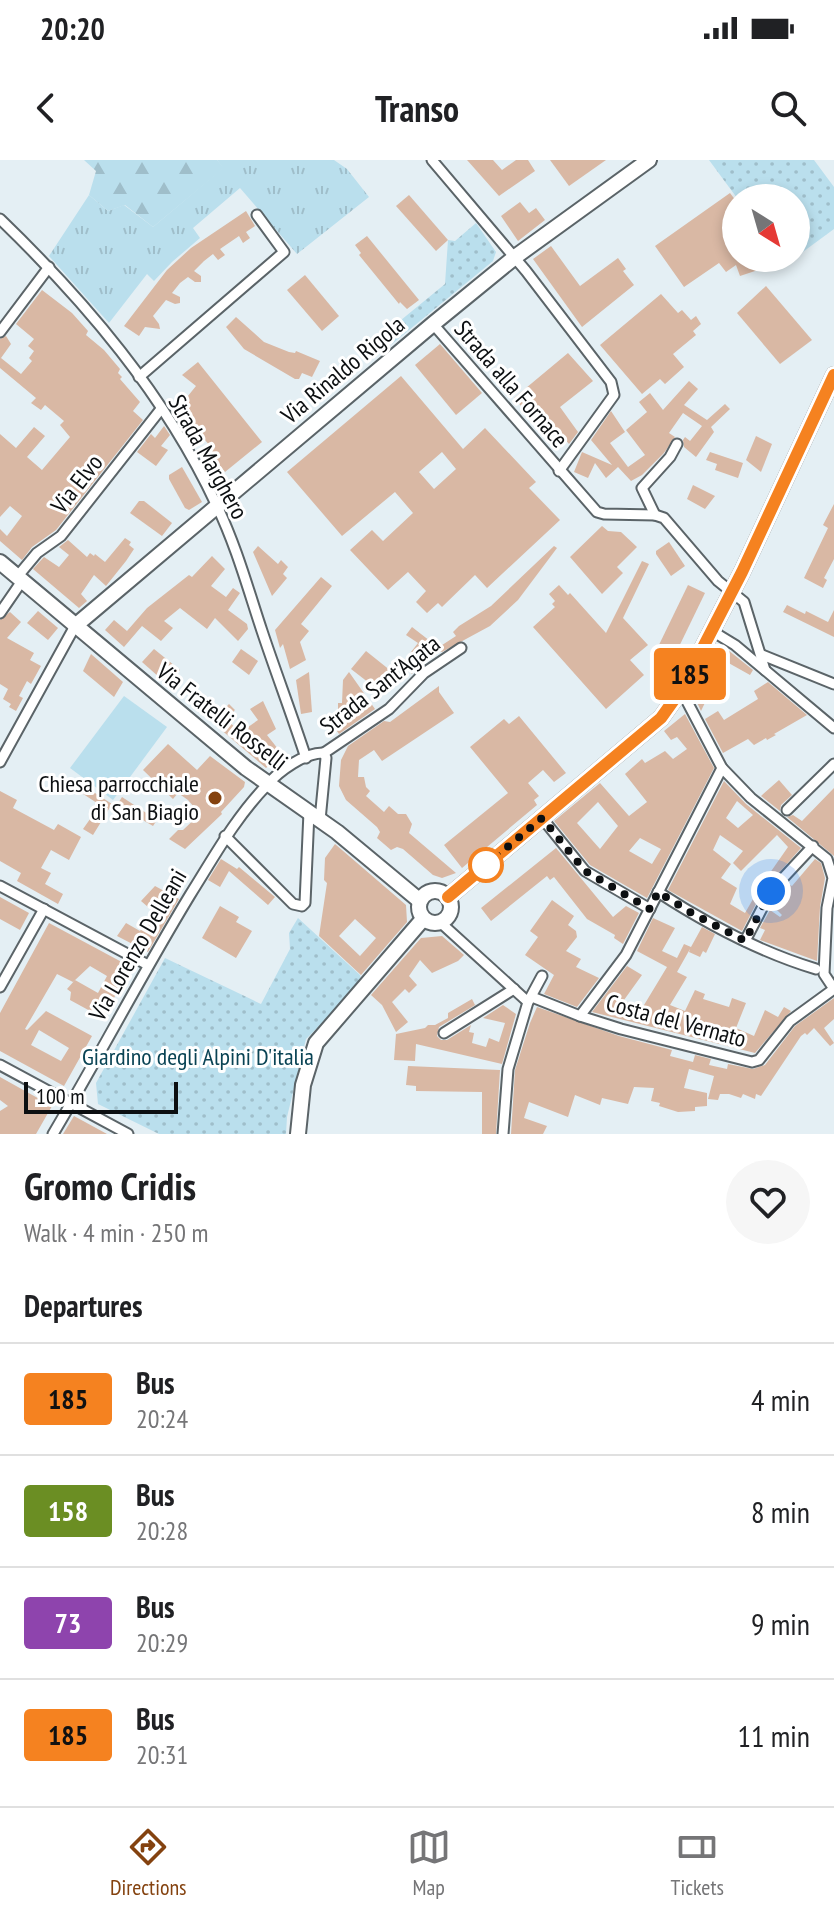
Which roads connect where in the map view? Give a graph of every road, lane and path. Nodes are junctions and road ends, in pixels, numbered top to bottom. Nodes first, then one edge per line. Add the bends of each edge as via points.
1 (432, 160) edge
2 (649, 160) edge
3 (257, 215) dead end
4 (0, 219) edge
5 (515, 257) junction
6 (49, 267) junction
7 (433, 324) junction
8 (0, 332) edge
9 (834, 375) edge
10 (139, 377) junction
11 (161, 409) junction
12 (677, 444) dead end
13 (559, 471) junction
14 (217, 505) junction
15 (655, 515) junction
16 (0, 562) edge
17 (20, 579) junction
18 (731, 592) junction
19 (0, 613) edge
20 (75, 626) junction
21 (712, 631) junction
22 (758, 644) junction
23 (735, 645) junction
24 (461, 648) dead end
25 (762, 655) junction
26 (765, 670) junction
27 (834, 684) edge
28 (681, 690) junction
29 (834, 728) edge
30 (324, 753) junction
31 (306, 758) junction
32 (0, 762) edge
33 (834, 764) edge
34 (722, 768) junction
35 (268, 783) junction
36 (782, 815) junction
37 (315, 816) junction
38 (542, 818) junction
39 (225, 836) junction
40 (813, 846) junction
41 (0, 886) edge
42 (658, 892) junction
43 (448, 897) junction
44 (420, 901) junction
45 (44, 909) junction
46 (650, 909) junction
47 (423, 919) junction
48 (441, 923) junction
49 (745, 941) junction
50 (148, 965) junction
51 (816, 969) dead end
52 (542, 976) dead end
53 (0, 987) edge
54 (514, 989) junction
55 (834, 989) edge
56 (530, 1000) junction
57 (580, 1016) junction
58 (444, 1033) dead end
59 (0, 1065) edge
60 (71, 1103) junction
61 (53, 1134) edge
62 (126, 1134) edge
63 (298, 1134) edge
64 (503, 1134) edge

1 - 5 street
2 - 5 street, Via Rinaldo Rigola
3 - 10 street via 284,252
4 - 6 street, Strada Marghero
5 - 7 street, Via Rinaldo Rigola
5 - 13 street, Strada alla Fornace via 613,389 614,395
6 - 8 street
6 - 10 street, Strada Marghero
7 - 13 street, Strada alla Fornace
7 - 14 street, Via Rinaldo Rigola
9 - 18 street
10 - 11 street, Strada Marghero
11 - 14 street, Strada Marghero
11 - 17 street, Via Elvo via 61,536 37,553
12 - 15 street via 642,488
13 - 15 street, Strada alla Fornace via 604,514
14 - 20 street, Via Rinaldo Rigola
14 - 31 street, Strada Marghero
15 - 18 street via 664,518
16 - 17 street, Via Fratelli Rosselli
17 - 19 street, Via Elvo
17 - 20 street, Via Fratelli Rosselli
18 - 21 street
18 - 22 street via 744,602
20 - 32 street
20 - 35 street, Via Fratelli Rosselli
21 - 23 street
21 - 28 street
22 - 23 street
22 - 25 street
23 - 26 street
24 - 30 street, Strada Sant'Agata via 424,673 389,709
25 - 26 street
25 - 27 street
26 - 29 street
28 - 34 street
28 - 38 street via 661,718
30 - 31 street, Strada Sant'Agata
30 - 37 street
31 - 35 street, Via Lorenzo Delleani
33 - 36 street
34 - 36 street via 751,798
34 - 42 street
35 - 37 street, Via Fratelli Rosselli
35 - 39 street, Via Lorenzo Delleani
36 - 40 street
37 - 39 street via 302,906 293,904
37 - 44 street, Via Fratelli Rosselli
38 - 43 street
38 - 46 street via 585,871
39 - 50 street, Via Lorenzo Delleani
40 - 49 street via 771,891
40 - 55 street via 827,859 833,878 824,974
41 - 45 street
42 - 46 street
42 - 49 street
43 - 44 street via 433,891
43 - 48 street via 451,911
44 - 47 street
45 - 50 street
45 - 53 street
46 - 57 street via 626,955
47 - 48 street
47 - 63 street via 316,1043 303,1085
48 - 54 street
49 - 51 street
50 - 60 street, Via Lorenzo Delleani
52 - 56 street
54 - 56 street
54 - 58 street
55 - 57 street, Costa del Vernato via 790,1021 752,1062
56 - 57 street, Costa del Vernato
56 - 64 street via 508,1069
59 - 60 street
60 - 61 street, Via Lorenzo Delleani
60 - 62 street

